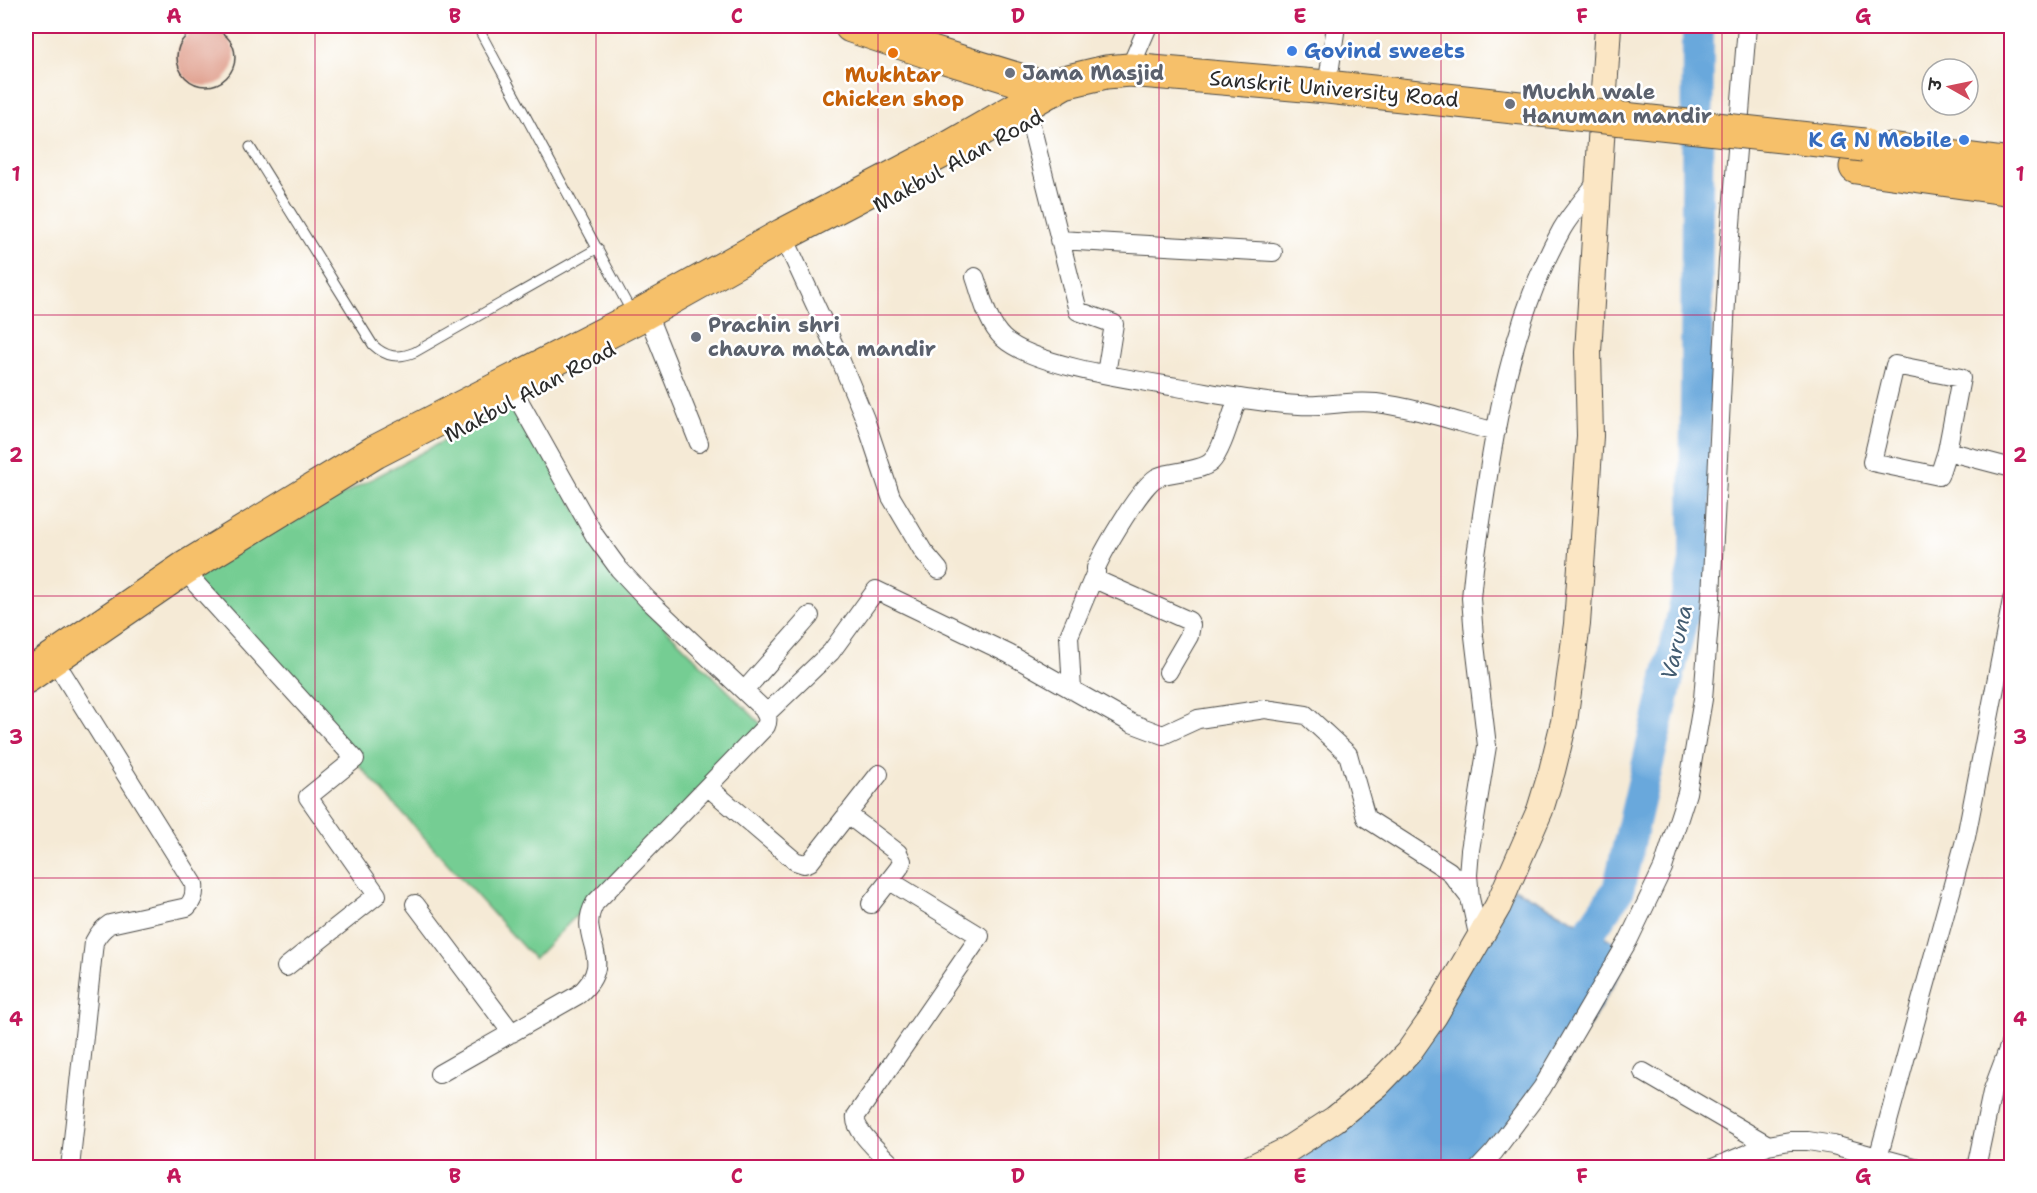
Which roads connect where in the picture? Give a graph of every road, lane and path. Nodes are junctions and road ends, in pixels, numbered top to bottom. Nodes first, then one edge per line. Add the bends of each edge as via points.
1 (477, 26) edge
2 (851, 26) edge
3 (913, 26) edge
4 (1148, 26) edge
5 (1336, 26) edge
6 (1608, 26) edge
7 (1747, 26) edge
8 (1129, 70) junction
9 (1089, 75) junction
10 (1327, 87) junction
11 (1052, 90) junction
12 (1538, 117) junction
13 (1030, 121) junction
14 (250, 147) dead end
15 (1860, 156) junction
16 (2012, 165) edge
17 (1598, 181) junction
18 (2012, 189) edge
19 (1059, 240) junction
20 (788, 245) junction
21 (598, 248) junction
22 (1273, 252) dead end
23 (975, 277) dead end
24 (644, 318) junction
25 (1106, 374) junction
26 (1238, 398) junction
27 (518, 399) junction
28 (448, 424) junction
29 (1496, 432) junction
30 (699, 443) dead end
31 (1947, 451) junction
32 (2012, 468) edge
33 (939, 570) dead end
34 (1095, 574) junction
35 (191, 576) junction
36 (2012, 600) edge
37 (810, 616) dead end
38 (1168, 672) dead end
39 (63, 674) junction
40 (26, 677) edge
41 (1072, 690) junction
42 (744, 691) junction
43 (26, 700) edge
44 (766, 714) junction
45 (879, 774) dead end
46 (708, 787) junction
47 (847, 814) junction
48 (890, 881) junction
49 (1470, 898) junction
50 (415, 903) dead end
51 (871, 904) dead end
52 (1479, 939) junction
53 (286, 967) dead end
54 (512, 1033) junction
55 (2012, 1039) edge
56 (1643, 1072) dead end
57 (439, 1074) dead end
58 (1768, 1145) junction
59 (1877, 1163) edge
60 (70, 1167) edge
61 (895, 1167) edge
62 (1251, 1167) edge
63 (1479, 1167) edge
64 (1713, 1167) edge
65 (1918, 1167) edge
66 (1976, 1167) edge

1 - 21 lane
2 - 11 highway
3 - 9 highway
4 - 8 street
5 - 10 street
6 - 17 street
7 - 63 street via 1728,261 1704,688 1687,793 1663,868 1628,941 1542,1088
8 - 9 highway, Makbul Alan Road
8 - 10 highway, Sanskrit University Road
9 - 11 highway, Makbul Alan Road
10 - 12 highway, Sanskrit University Road
11 - 20 highway, Makbul Alan Road
12 - 13 highway, Makbul Alan Road via 1117,88 1076,96
12 - 15 highway, bridge
13 - 19 street
13 - 20 highway, Makbul Alan Road
14 - 21 lane via 373,345 393,357 415,352
15 - 16 highway
15 - 18 highway
17 - 29 street via 1563,227 1531,295 1506,378
17 - 52 street via 1588,352 1590,436 1577,624 1564,722 1540,810 1498,906
19 - 22 street
19 - 25 street via 1078,311 1114,324
20 - 24 highway, Makbul Alan Road
20 - 33 street via 865,419 891,496 923,551
21 - 24 lane
23 - 25 street via 987,311 1004,339 1036,356
24 - 27 highway, Makbul Alan Road
24 - 28 highway, Makbul Alan Road
24 - 30 street
25 - 26 street
26 - 29 street via 1297,405 1374,403
26 - 34 street via 1211,462 1149,482
27 - 28 highway, Makbul Alan Road
27 - 42 street via 595,536 619,569
28 - 35 highway, Makbul Alan Road via 375,452
29 - 49 street via 1471,598 1487,746 1470,850
31 - 31 street via 1939,476 1872,462 1895,365 1961,378
31 - 32 street
34 - 38 street via 1105,585 1189,621 1189,636
34 - 41 street via 1069,636
35 - 39 highway, Makbul Alan Road
35 - 40 highway, Makbul Alan Road
35 - 53 street via 355,759 308,797 377,895
36 - 59 street via 1966,837
37 - 42 street
39 - 43 highway, Makbul Alan Road
39 - 60 street via 195,891 187,907 110,924 97,935
41 - 44 street via 1009,654 876,590 831,652
41 - 49 street via 1131,723 1163,735 1198,719 1265,709 1306,715 1348,754 1366,818 1449,872
42 - 44 street
44 - 46 street via 766,726
45 - 47 street
46 - 47 street via 800,864 810,862
46 - 54 street via 590,911 597,960 590,985
47 - 48 street via 901,857 902,864
48 - 51 street
48 - 61 street via 981,936 856,1116 858,1129
49 - 52 street
50 - 54 street
52 - 62 street via 1434,1016 1408,1053 1377,1085 1292,1147
54 - 57 street
55 - 66 street via 1992,1092
56 - 58 street
58 - 59 street via 1790,1141 1833,1145
58 - 64 street
59 - 65 street

